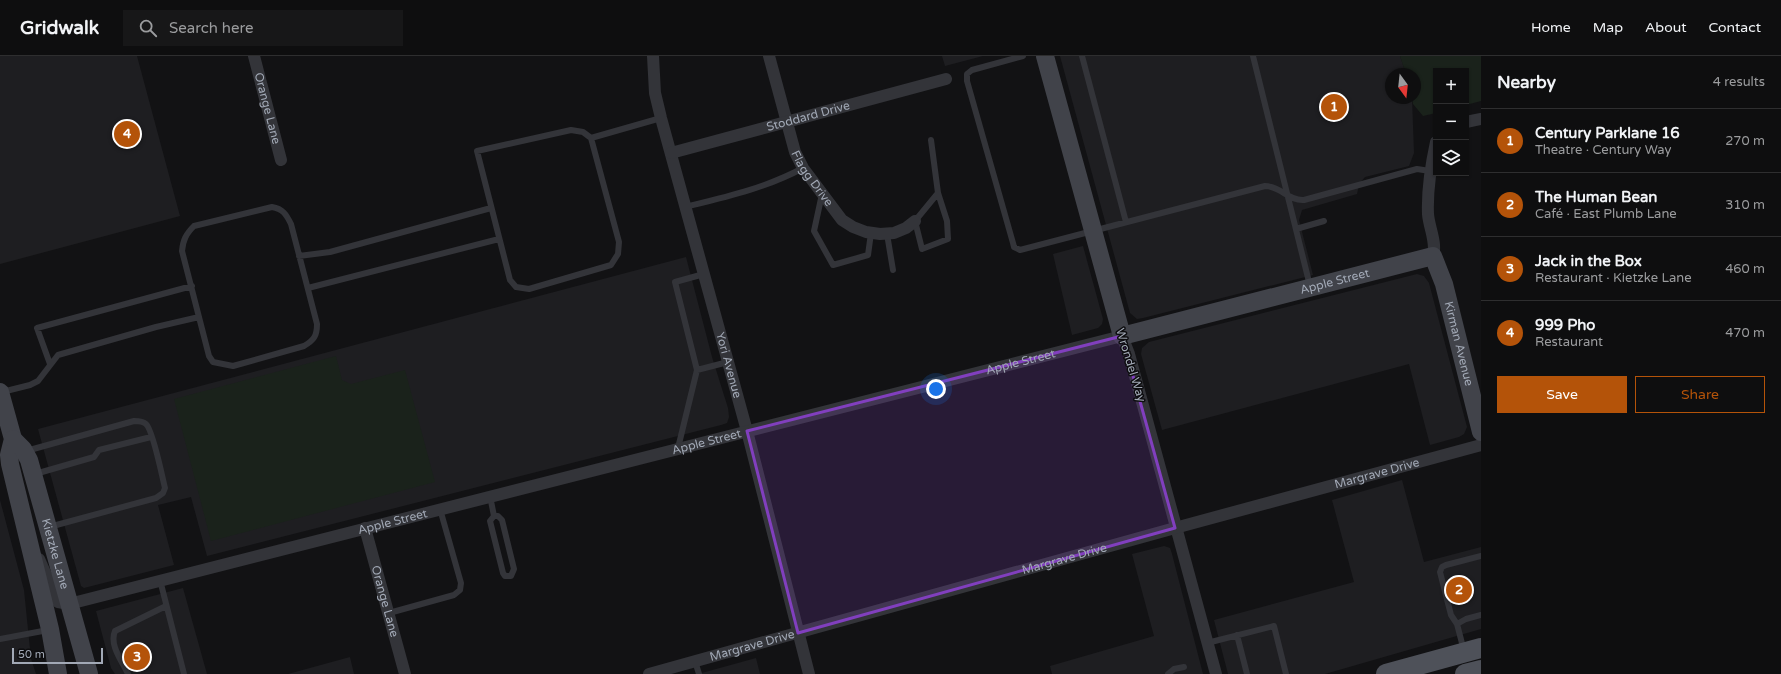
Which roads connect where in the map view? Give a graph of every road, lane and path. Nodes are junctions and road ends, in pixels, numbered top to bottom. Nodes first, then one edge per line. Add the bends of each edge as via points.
1 (254, 56) edge
2 (653, 56) edge
3 (769, 56) edge
4 (1023, 56) edge
5 (1045, 56) edge
6 (1082, 56) edge
7 (1253, 56) edge
8 (946, 79) dead end
9 (661, 118) junction
10 (1481, 119) edge
11 (1469, 121) edge
12 (786, 122) junction
13 (591, 138) junction
14 (931, 140) dead end
15 (670, 153) junction
16 (1433, 156) edge
17 (281, 160) dead end
18 (803, 168) junction
19 (1430, 171) junction
20 (938, 193) junction
21 (822, 194) junction
22 (1287, 195) junction
23 (685, 207) junction
24 (491, 208) junction
25 (915, 221) junction
26 (1126, 222) junction
27 (1324, 222) dead end
28 (1296, 229) junction
29 (1093, 231) junction
30 (871, 233) junction
31 (887, 234) junction
32 (499, 239) junction
33 (299, 256) junction
34 (1433, 256) junction
35 (893, 270) dead end
36 (704, 274) junction
37 (192, 286) junction
38 (1310, 287) junction
39 (308, 288) junction
40 (199, 317) junction
41 (1122, 336) junction
42 (728, 362) junction
43 (50, 364) junction
44 (697, 370) junction
45 (0, 392) edge
46 (747, 432) junction
47 (1481, 432) edge
48 (151, 437) junction
49 (1481, 444) edge
50 (13, 446) junction
51 (678, 448) junction
52 (32, 475) junction
53 (490, 496) junction
54 (440, 509) junction
55 (494, 516) junction
56 (26, 528) junction
57 (48, 528) junction
58 (365, 528) junction
59 (1175, 528) junction
60 (1481, 556) edge
61 (160, 580) junction
62 (69, 604) junction
63 (166, 606) junction
64 (389, 614) junction
65 (1481, 615) edge
66 (1457, 624) junction
67 (50, 629) junction
68 (798, 633) junction
69 (1237, 635) junction
70 (0, 639) edge
71 (1207, 643) junction
72 (1473, 650) edge
73 (695, 661) junction
74 (1184, 667) dead end
75 (1481, 670) edge
76 (58, 674) edge
77 (89, 674) edge
78 (128, 674) edge
79 (184, 674) edge
80 (405, 674) edge
81 (649, 674) edge
82 (699, 674) edge
83 (809, 674) edge
84 (1168, 674) edge
85 (1216, 674) edge
86 (1247, 674) edge
87 (1286, 674) edge
88 (1386, 674) edge
89 (1465, 674) edge

1 - 17 street, Orange Lane
2 - 9 street, Yori Avenue via 655,93
3 - 12 street, Flagg Drive
4 - 29 lane via 972,70 967,74 1012,243 1020,250
5 - 29 street, Wrondel Way
6 - 26 lane
7 - 22 lane
8 - 12 street, Stoddard Drive
9 - 13 lane
9 - 15 street, Yori Avenue
10 - 11 street
12 - 15 street, Stoddard Drive
12 - 18 street, Flagg Drive
13 - 24 lane via 584,132 570,130 477,150
13 - 32 lane via 619,242 618,254 611,265 529,289 516,287 510,280
14 - 20 lane
15 - 23 street, Yori Avenue
16 - 19 street
18 - 21 street, Flagg Drive
18 - 23 lane via 782,179 750,190
19 - 22 lane via 1416,169 1304,200
19 - 34 street via 1428,211 1436,248
20 - 25 lane
20 - 25 lane via 947,221 948,239 922,249
21 - 30 street, Flagg Drive via 842,220
21 - 30 lane via 814,231 834,265 868,255
22 - 26 lane via 1272,186 1265,186
22 - 28 lane
23 - 36 street, Yori Avenue
24 - 32 lane
24 - 33 lane via 330,252
25 - 31 street, Flagg Drive via 906,228
26 - 29 lane
27 - 28 lane
28 - 38 lane
29 - 41 street, Wrondel Way
30 - 31 street, Flagg Drive
31 - 35 lane
32 - 39 lane
33 - 37 lane via 291,224 280,208 272,206 194,226 187,232 182,251
33 - 39 lane
34 - 38 street, Apple Street
34 - 47 street, Kirman Avenue via 1444,284
36 - 42 street, Yori Avenue
36 - 44 lane via 675,282
37 - 40 lane
37 - 43 lane via 37,328
38 - 41 street, Apple Street
39 - 40 lane via 317,324 317,334 313,341 304,346 233,366 213,362 209,356
40 - 43 lane via 58,356
41 - 46 street, Apple Street
41 - 59 street, Wrondel Way
42 - 44 lane
42 - 46 street, Yori Avenue
43 - 45 lane via 38,381
44 - 51 lane
45 - 50 street, Kietzke Lane
46 - 51 street, Apple Street
46 - 68 street, Yori Avenue
48 - 50 lane via 147,424 134,421
48 - 52 lane via 99,450 94,457
48 - 57 lane via 165,488 163,493 156,498
49 - 59 street, Margrave Drive
50 - 52 street, Kietzke Lane via 29,460
50 - 56 street, Kietzke Lane via 10,464
51 - 53 street, Apple Street
52 - 57 street, Kietzke Lane
53 - 54 street, Apple Street
53 - 55 lane
54 - 58 street, Apple Street
54 - 64 lane via 461,588 458,593 428,604
55 - 55 lane via 490,521 503,573 505,576 511,576 514,569 502,520
56 - 62 street via 58,602
56 - 67 street, Kietzke Lane
57 - 62 street, Kietzke Lane
58 - 61 street, Apple Street
58 - 64 street, Orange Lane
59 - 68 street, Margrave Drive
59 - 71 street, Wrondel Way
60 - 66 lane via 1446,565 1440,572 1451,615
61 - 62 street, Apple Street
61 - 63 lane
62 - 77 street, Kietzke Lane
63 - 78 lane via 116,631 113,636 113,644
63 - 79 lane
64 - 80 street, Orange Lane
65 - 66 lane
66 - 72 lane
67 - 70 lane
67 - 76 street, Kietzke Lane
68 - 73 street, Margrave Drive
68 - 83 street, Yori Avenue
69 - 71 lane
69 - 86 lane
69 - 87 lane via 1274,626
71 - 85 street, Wrondel Way
72 - 88 main road
73 - 81 street, Margrave Drive
73 - 82 lane
74 - 84 lane via 1174,669
75 - 89 main road

